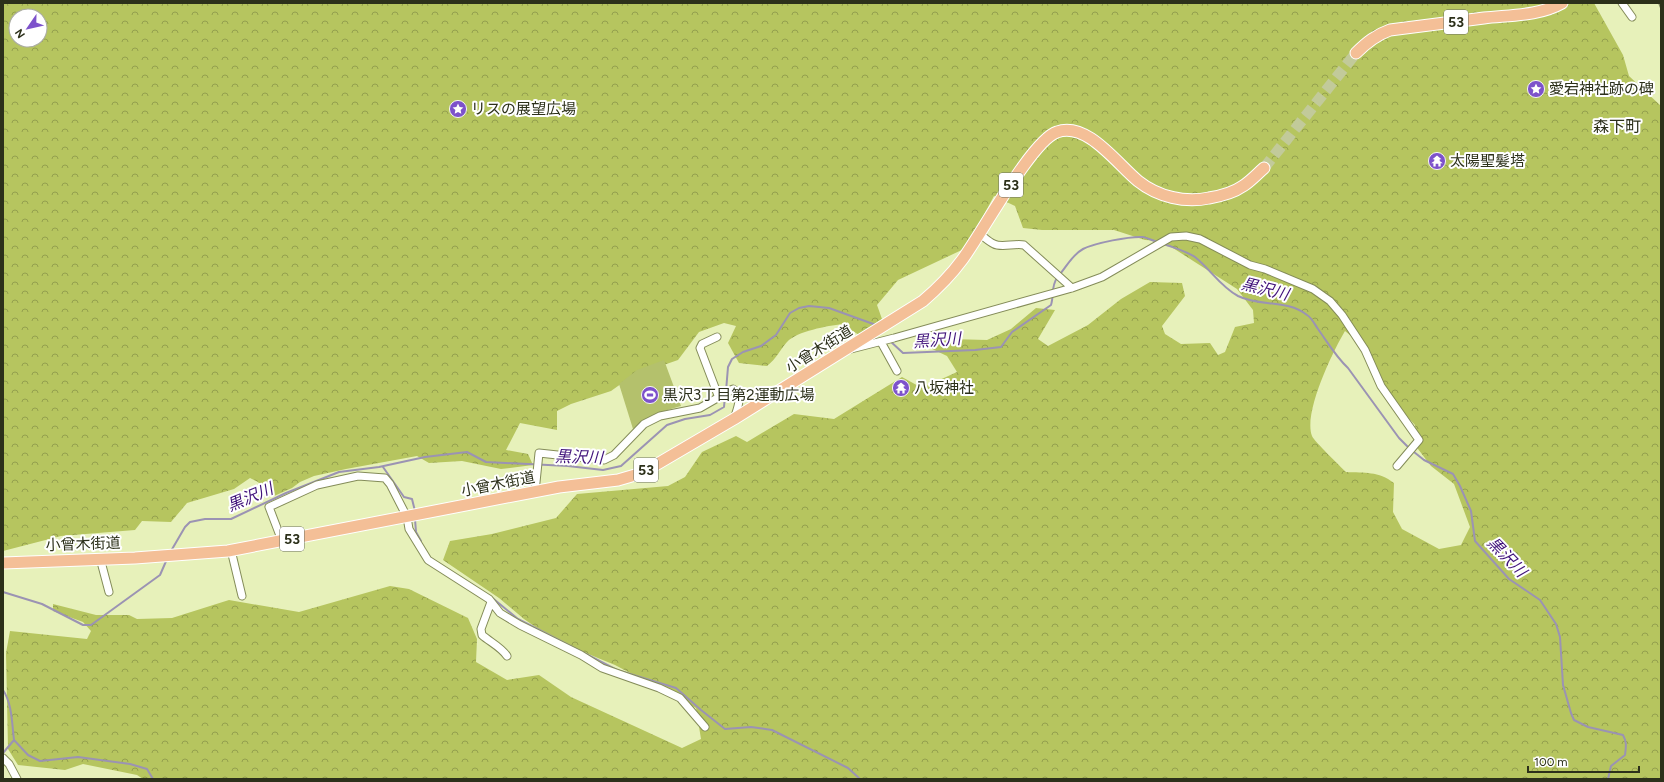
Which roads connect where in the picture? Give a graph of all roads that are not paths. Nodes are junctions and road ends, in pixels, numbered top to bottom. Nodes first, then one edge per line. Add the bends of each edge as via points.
1 (1562, 3) edge
2 (1622, 3) edge
3 (1632, 17) dead end
4 (1356, 53) tunnel mouth
5 (1264, 168) tunnel mouth
6 (980, 234) junction
7 (1072, 288) junction
8 (717, 337) dead end
9 (883, 341) junction
10 (845, 350) junction
11 (897, 371) dead end
12 (720, 398) junction
13 (734, 419) junction
14 (1397, 466) dead end
15 (535, 492) junction
16 (412, 516) junction
17 (282, 541) junction
18 (231, 550) junction
19 (100, 558) junction
20 (3, 563) edge
21 (110, 592) dead end
22 (242, 596) dead end
23 (492, 602) junction
24 (507, 656) dead end
25 (706, 727) dead end
26 (3, 758) edge
27 (17, 779) edge

1 - 4 main road, 53 via 1547,10 1515,16 1390,30 1368,41
2 - 3 street
5 - 6 main road, 小曾木街道 / 53 via 1243,186 1223,195 1201,200 1170,197 1139,182 1087,135 1067,129 1055,132 1034,152
6 - 7 street via 995,245 1024,245
6 - 10 main road, 小曾木街道 / 53 via 962,261 923,301
7 - 9 street
7 - 14 street via 1102,277 1171,237 1186,236 1200,239 1250,265 1313,289 1330,301 1342,315 1365,350 1381,386 1419,440
8 - 12 street via 702,344 700,348
9 - 10 street
9 - 11 street
10 - 13 main road, 小曾木街道 / 53
12 - 13 street via 733,389 737,392 740,398
12 - 15 street via 700,408 672,413 648,422 614,455 604,460 539,453
13 - 15 main road, 小曾木街道 / 53 via 642,473 618,480
15 - 16 main road, 小曾木街道 / 53
16 - 17 main road, 小曾木街道 / 53
16 - 17 street via 385,478 358,476 317,485 269,507
16 - 23 street via 410,529 428,560
17 - 18 main road, 小曾木街道 / 53
18 - 19 main road, 小曾木街道 / 53
18 - 22 street
19 - 20 main road, 小曾木街道 / 53
19 - 21 street
23 - 24 street via 481,629 482,635 503,650
23 - 25 street via 500,613 520,626 602,668 680,698
26 - 27 street

